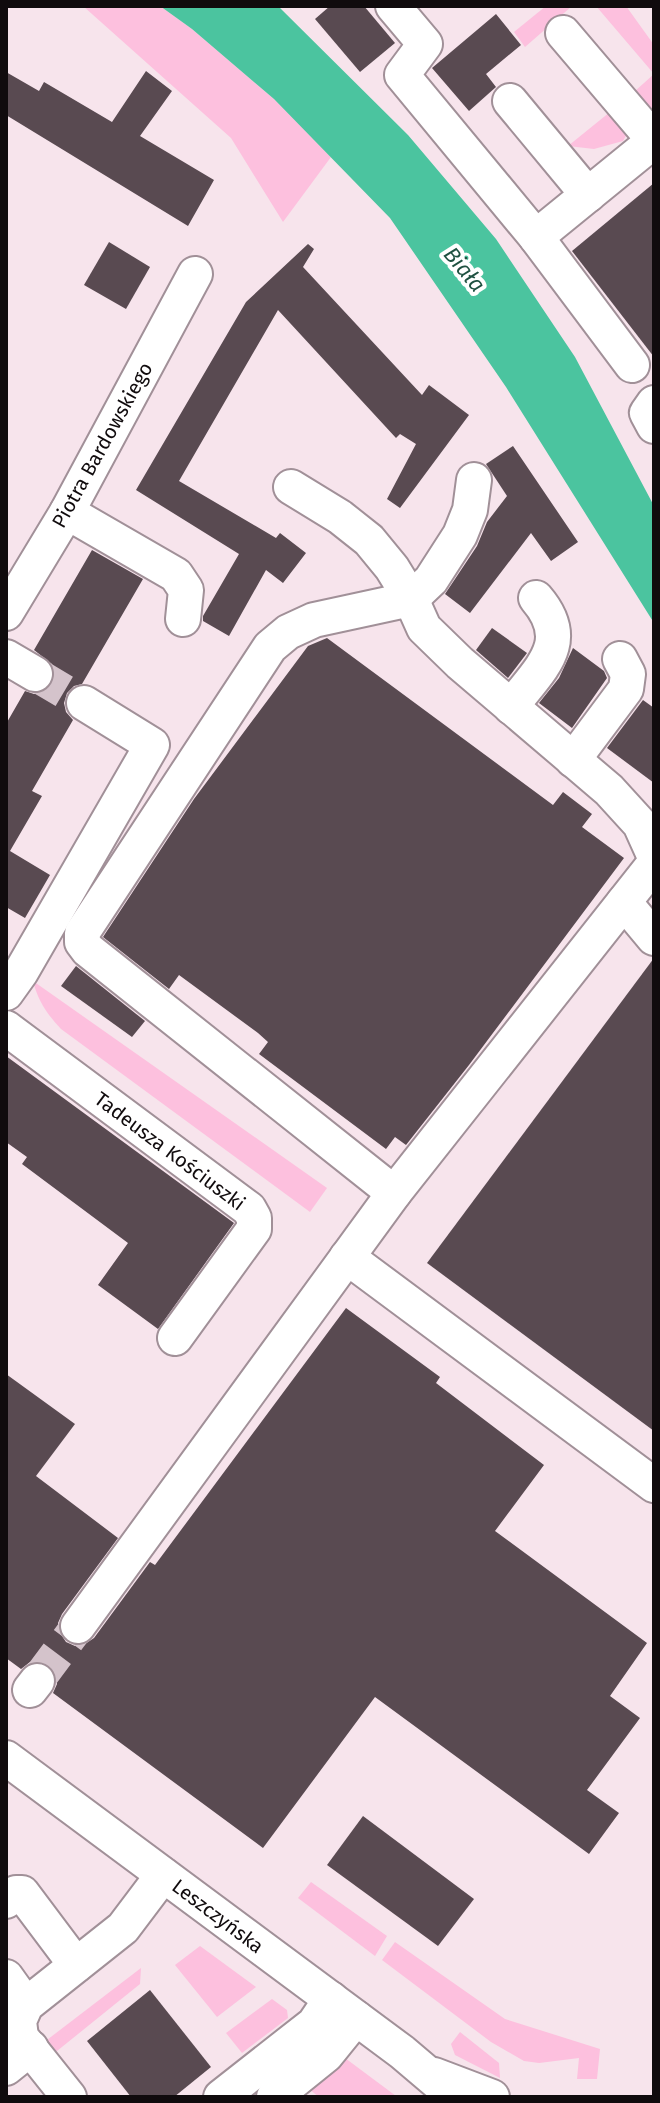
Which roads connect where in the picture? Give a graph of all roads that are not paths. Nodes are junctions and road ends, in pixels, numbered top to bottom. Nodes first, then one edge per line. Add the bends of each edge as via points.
1 (393, 6) edge
2 (563, 33) dead end
3 (510, 101) dead end
4 (654, 140) edge
5 (588, 195) junction
6 (536, 237) junction
7 (195, 274) dead end
8 (632, 365) dead end
9 (654, 403) edge
10 (654, 426) edge
11 (474, 480) dead end
12 (291, 487) dead end
13 (67, 512) junction
14 (536, 598) dead end
15 (411, 599) junction
16 (6, 613) edge
17 (183, 619) dead end
18 (6, 657) edge
19 (620, 659) dead end
20 (35, 674) tunnel mouth
21 (84, 703) tunnel mouth
22 (511, 707) junction
23 (573, 760) junction
24 (654, 855) edge
25 (654, 864) edge
26 (624, 902) junction
27 (654, 938) edge
28 (6, 993) edge
29 (6, 1028) edge
30 (394, 1193) junction
31 (347, 1257) junction
32 (175, 1338) dead end
33 (654, 1485) edge
34 (78, 1626) tunnel mouth
35 (6, 1758) edge
36 (163, 1875) junction
37 (6, 1901) edge
38 (76, 1965) junction
39 (6, 1977) edge
40 (26, 2005) junction
41 (344, 2008) junction
42 (18, 2058) edge
43 (430, 2074) junction
44 (69, 2097) edge
45 (221, 2097) edge
46 (274, 2097) edge
47 (455, 2097) edge
48 (492, 2097) edge

1 - 6 street via 425,44 402,75
2 - 4 street
3 - 5 street
4 - 5 street
5 - 6 street
6 - 8 street
7 - 13 street, Piotra Bardowskiego
9 - 10 street via 647,413
11 - 15 street via 460,535 431,580
12 - 15 street via 369,540
13 - 16 street, Piotra Bardowskiego
13 - 17 street via 176,575 186,590
14 - 22 street via 555,629 553,649
15 - 22 street via 424,628
15 - 30 street via 314,620 270,647 82,933 88,950
18 - 20 street
19 - 23 street via 628,674 626,689
21 - 28 street via 152,745
22 - 23 street
23 - 24 street via 640,824
25 - 26 street
26 - 27 street
26 - 30 street
29 - 32 street, Tadeusza Kościuszki via 249,1209 254,1218 254,1229
30 - 31 street
31 - 33 street
31 - 34 street
35 - 36 street, Leszczyńska
36 - 38 street via 123,1928
36 - 41 street, Leszczyńska
37 - 38 street via 22,1893
38 - 40 street
39 - 40 street
40 - 42 street via 19,2021
41 - 43 street, Leszczyńska
41 - 45 street via 314,2024
41 - 46 street via 326,2055
42 - 44 street
43 - 47 street, Leszczyńska
43 - 48 street, Leszczyńska

